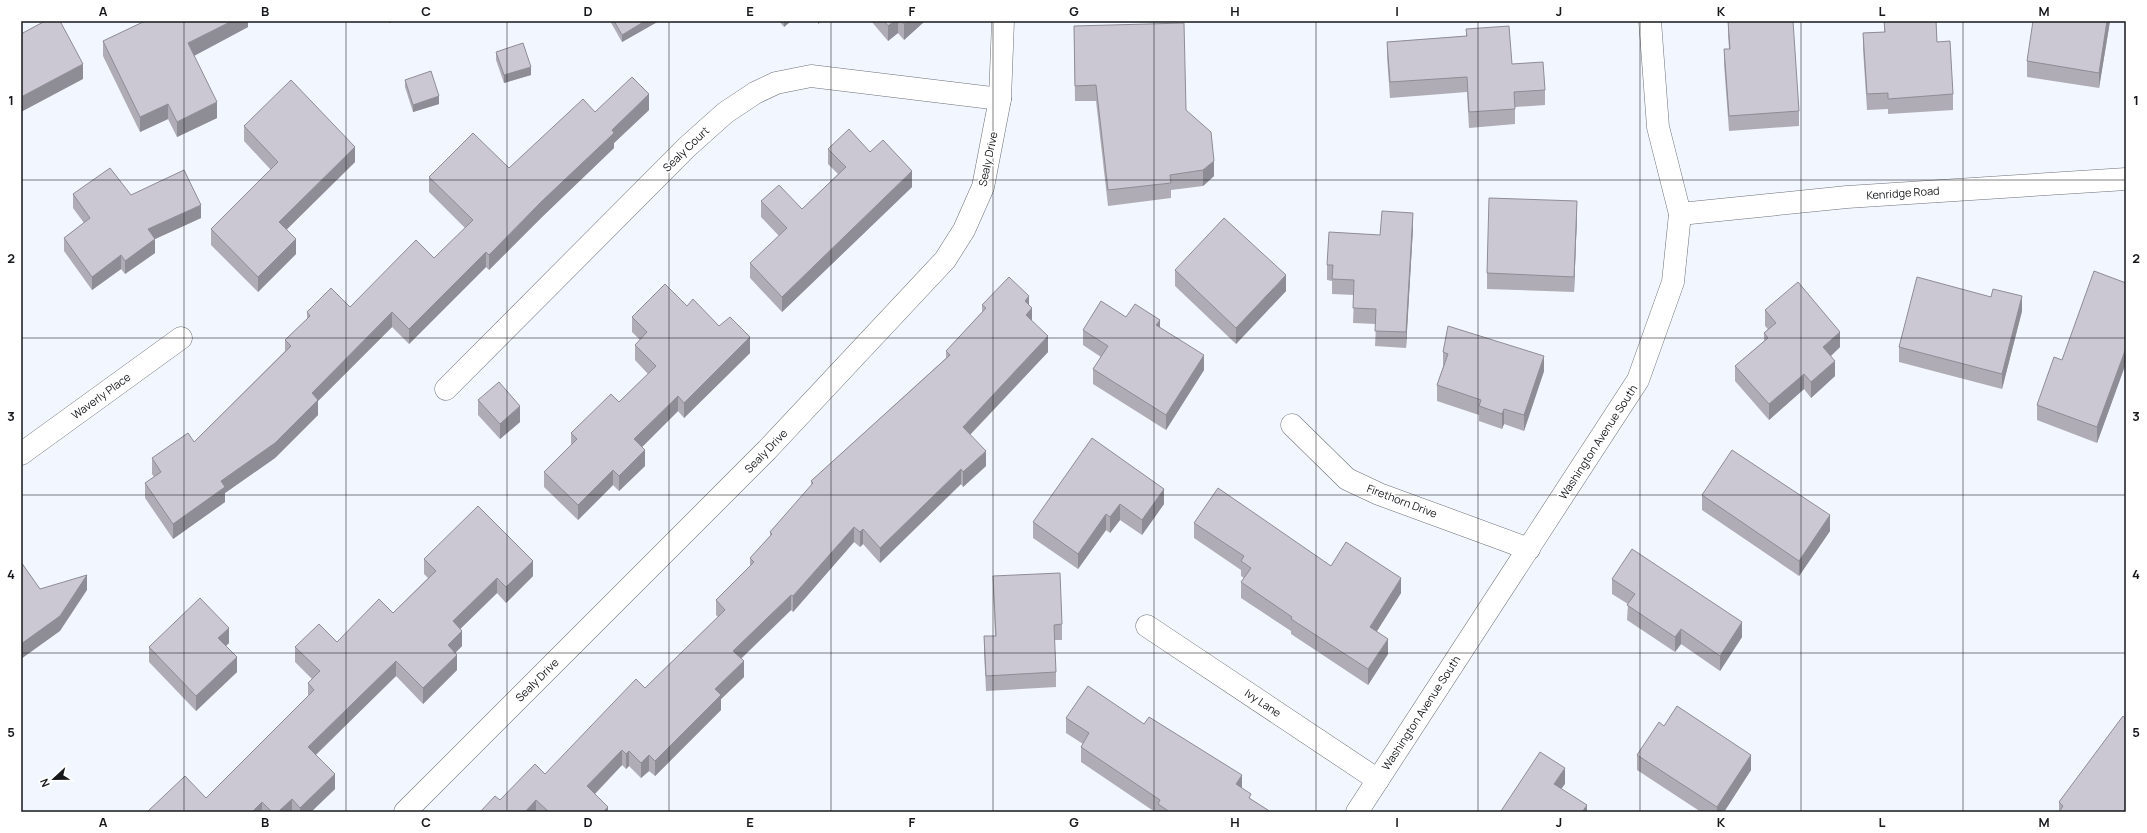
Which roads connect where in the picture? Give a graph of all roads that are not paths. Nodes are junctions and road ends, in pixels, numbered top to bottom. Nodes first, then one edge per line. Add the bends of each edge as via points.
1 (1003, 21) edge
2 (1650, 21) edge
3 (1000, 99) junction
4 (2126, 180) edge
5 (1680, 214) junction
6 (181, 338) dead end
7 (446, 388) dead end
8 (1292, 425) dead end
9 (21, 454) edge
10 (1529, 549) junction
11 (1147, 626) dead end
12 (1378, 780) junction
13 (404, 812) edge
14 (1357, 812) edge

1 - 3 street, Sealy Drive
2 - 5 street, Washington Avenue South via 1658,127
3 - 7 street, Sealy Court via 811,76 776,83 754,93 724,113 687,147
3 - 13 street, Sealy Drive via 983,187 964,230 945,260 767,450
4 - 5 street, Kenridge Road via 1847,197
5 - 10 street, Washington Avenue South via 1673,282 1638,380
6 - 9 street, Waverly Place
8 - 10 street, Firethorn Drive via 1348,479 1379,494
10 - 12 street, Washington Avenue South
11 - 12 street, Ivy Lane
12 - 14 street, Washington Avenue South

